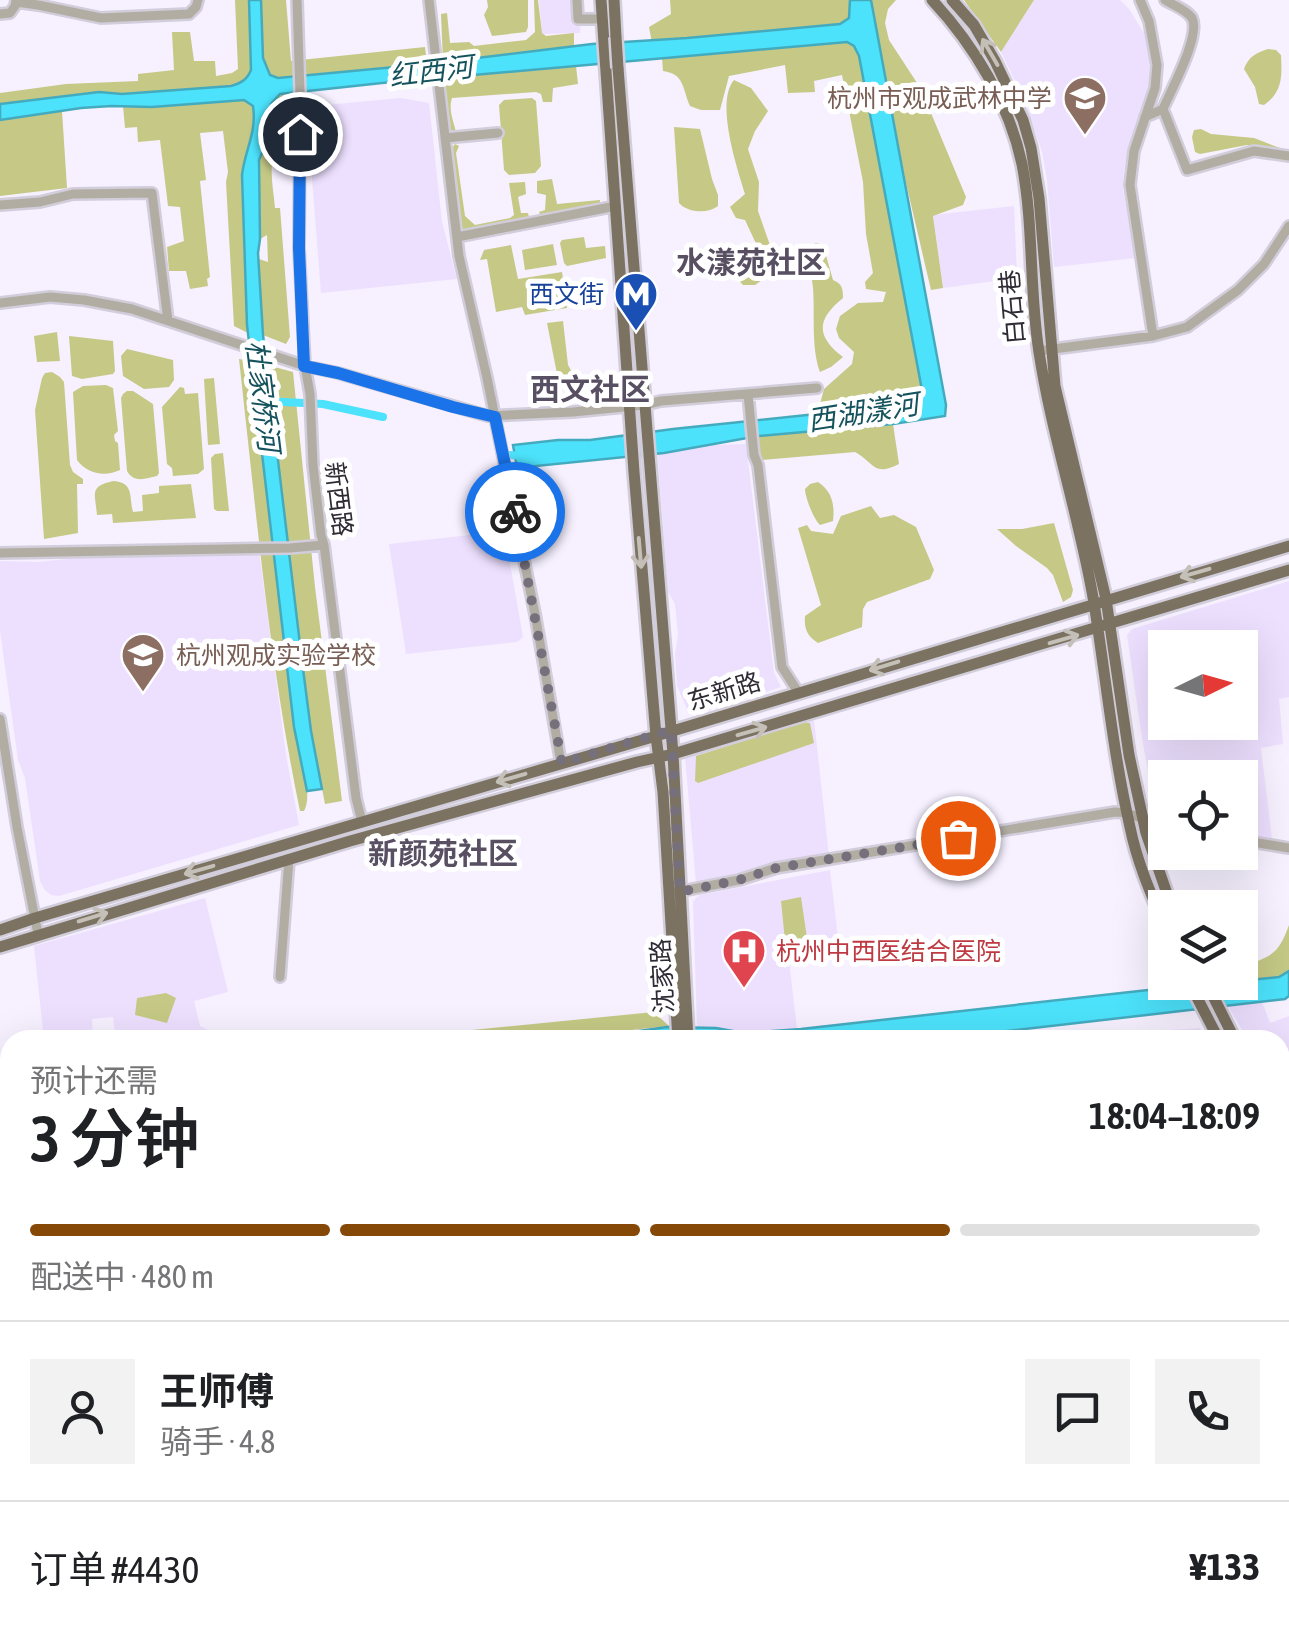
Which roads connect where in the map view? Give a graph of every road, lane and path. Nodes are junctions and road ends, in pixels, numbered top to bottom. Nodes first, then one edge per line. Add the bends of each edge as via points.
1 (198, 0) edge
2 (297, 0) edge
3 (429, 0) edge
4 (577, 0) edge
5 (600, 0) edge
6 (614, 0) edge
7 (932, 0) edge
8 (952, 0) edge
9 (1140, 0) edge
10 (1165, 0) edge
11 (16, 1) edge
12 (0, 14) edge
13 (602, 18) junction
14 (610, 39) junction
15 (612, 66) junction
16 (1163, 108) junction
17 (1145, 117) junction
18 (498, 133) dead end
19 (445, 138) junction
20 (1289, 156) edge
21 (0, 205) edge
22 (616, 206) junction
23 (1289, 226) edge
24 (457, 237) junction
25 (0, 304) edge
26 (168, 320) junction
27 (1153, 336) junction
28 (1045, 350) junction
29 (304, 366) junction
30 (818, 388) dead end
31 (748, 394) junction
32 (644, 404) junction
33 (629, 406) junction
34 (495, 417) junction
35 (324, 545) junction
36 (1289, 546) edge
37 (0, 553) edge
38 (1289, 570) edge
39 (1100, 601) junction
40 (1103, 627) junction
41 (798, 692) junction
42 (0, 719) edge
43 (671, 730) junction
44 (656, 736) junction
45 (673, 754) junction
46 (658, 757) junction
47 (562, 763) junction
48 (12, 790) junction
49 (0, 792) edge
50 (1127, 812) junction
51 (1142, 817) junction
52 (1148, 820) edge
53 (362, 822) junction
54 (1258, 843) edge
55 (1289, 848) edge
56 (289, 859) junction
57 (1150, 890) edge
58 (1166, 890) edge
59 (675, 892) junction
60 (35, 918) junction
61 (0, 930) edge
62 (38, 934) junction
63 (0, 947) edge
64 (280, 976) dead end
65 (1198, 1000) edge
66 (1215, 1000) edge
67 (681, 1015) junction
68 (679, 1030) edge
69 (685, 1030) edge
70 (1214, 1030) edge
71 (1230, 1030) edge

1 - 11 street via 189,14 102,18
2 - 29 street, 新西路
3 - 19 street
4 - 13 street via 578,19
5 - 13 main road
6 - 14 main road
7 - 28 main road, 白石巷 via 975,54 1013,132
28 -> 8 main road, 白石巷 via 1039,198 1023,120 974,25
9 - 17 street via 1157,65
10 - 16 street via 1193,20 1193,40
11 - 12 street
13 - 14 main road
14 - 15 main road, bridge
15 - 22 main road
15 - 32 main road
16 - 17 street
16 - 20 street via 1187,170 1254,152
17 - 27 street via 1130,185
18 - 19 street
19 - 24 street
21 - 26 street via 73,194 152,193
22 - 24 street
22 - 33 main road
23 - 27 street via 1238,290 1187,327
24 - 34 street
25 - 26 street via 84,300
26 - 29 street
27 - 28 street
28 - 39 main road, 白石巷
29 - 34 street
29 - 35 street, 新西路
30 - 31 street
31 - 32 street
31 - 41 street via 782,666
32 - 33 street
32 - 43 main road
33 - 34 street
33 -> 44 main road
34 - 47 street
35 - 37 street
35 - 53 street, 新西路
36 -> 39 main road, 东新路
38 - 40 main road, 东新路
39 - 40 main road, 白石巷
39 -> 41 main road, 东新路
45 -> 40 main road, 东新路
40 - 50 main road
40 - 51 main road
41 - 43 main road, 东新路
42 - 48 street
43 - 44 main road, 东新路
43 - 45 main road, 沈家路
44 - 46 main road
44 - 47 main road, 东新路
45 - 46 main road, 东新路
45 - 59 main road, 沈家路
46 - 56 main road, 东新路
46 - 59 main road, 沈家路
47 -> 53 main road, 东新路
48 - 49 street
48 - 60 street
50 - 51 street
50 - 57 main road
50 - 59 street via 776,868
51 - 52 street
51 - 58 main road
53 -> 60 main road, 东新路
54 - 55 street
62 -> 56 main road, 东新路
56 - 64 street
59 - 67 main road, 沈家路
60 - 61 main road, 东新路
60 - 62 street
62 - 63 main road, 东新路
65 - 70 main road
66 - 71 main road
67 - 68 main road, 沈家路
67 - 69 main road, 沈家路

